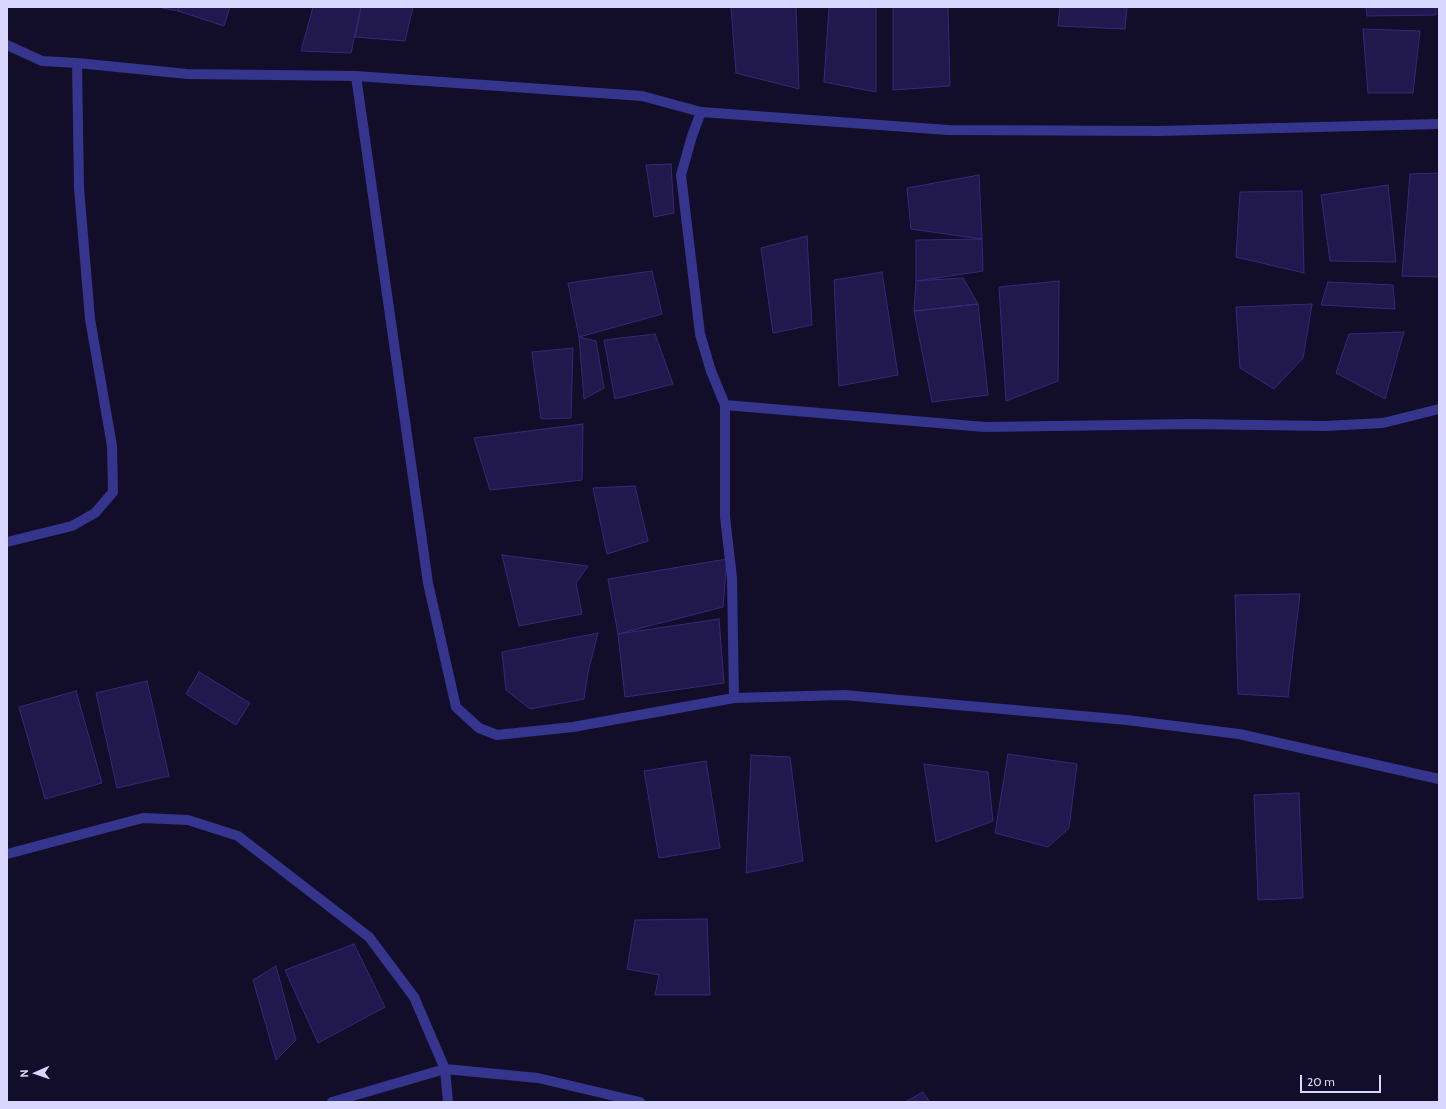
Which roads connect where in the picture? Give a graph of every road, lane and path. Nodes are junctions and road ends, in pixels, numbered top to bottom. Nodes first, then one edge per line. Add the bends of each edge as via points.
1 (7, 45) edge
2 (77, 63) junction
3 (356, 76) junction
4 (701, 112) junction
5 (1439, 124) edge
6 (726, 405) junction
7 (1439, 408) edge
8 (7, 542) edge
9 (734, 698) junction
10 (1439, 779) edge
11 (7, 854) edge
12 (445, 1069) junction
13 (332, 1102) edge
14 (448, 1102) edge
15 (640, 1102) edge

1 - 2 street via 42,61
2 - 3 street via 187,74
2 - 8 street via 79,188 90,319 112,446 113,492 95,513 72,526
3 - 4 street via 642,96
3 - 9 street via 428,583 456,706 479,728 497,735 573,727
4 - 5 street via 948,130 1160,131
4 - 6 street via 681,175 700,334 711,371
6 - 7 street via 985,427 1191,424 1324,426 1383,423
6 - 9 street via 725,517 732,578
9 - 10 street via 844,695 1126,720 1239,734
11 - 12 street via 143,818 188,820 238,836 369,937 414,997
12 - 13 street
12 - 14 street
12 - 15 street via 538,1078

